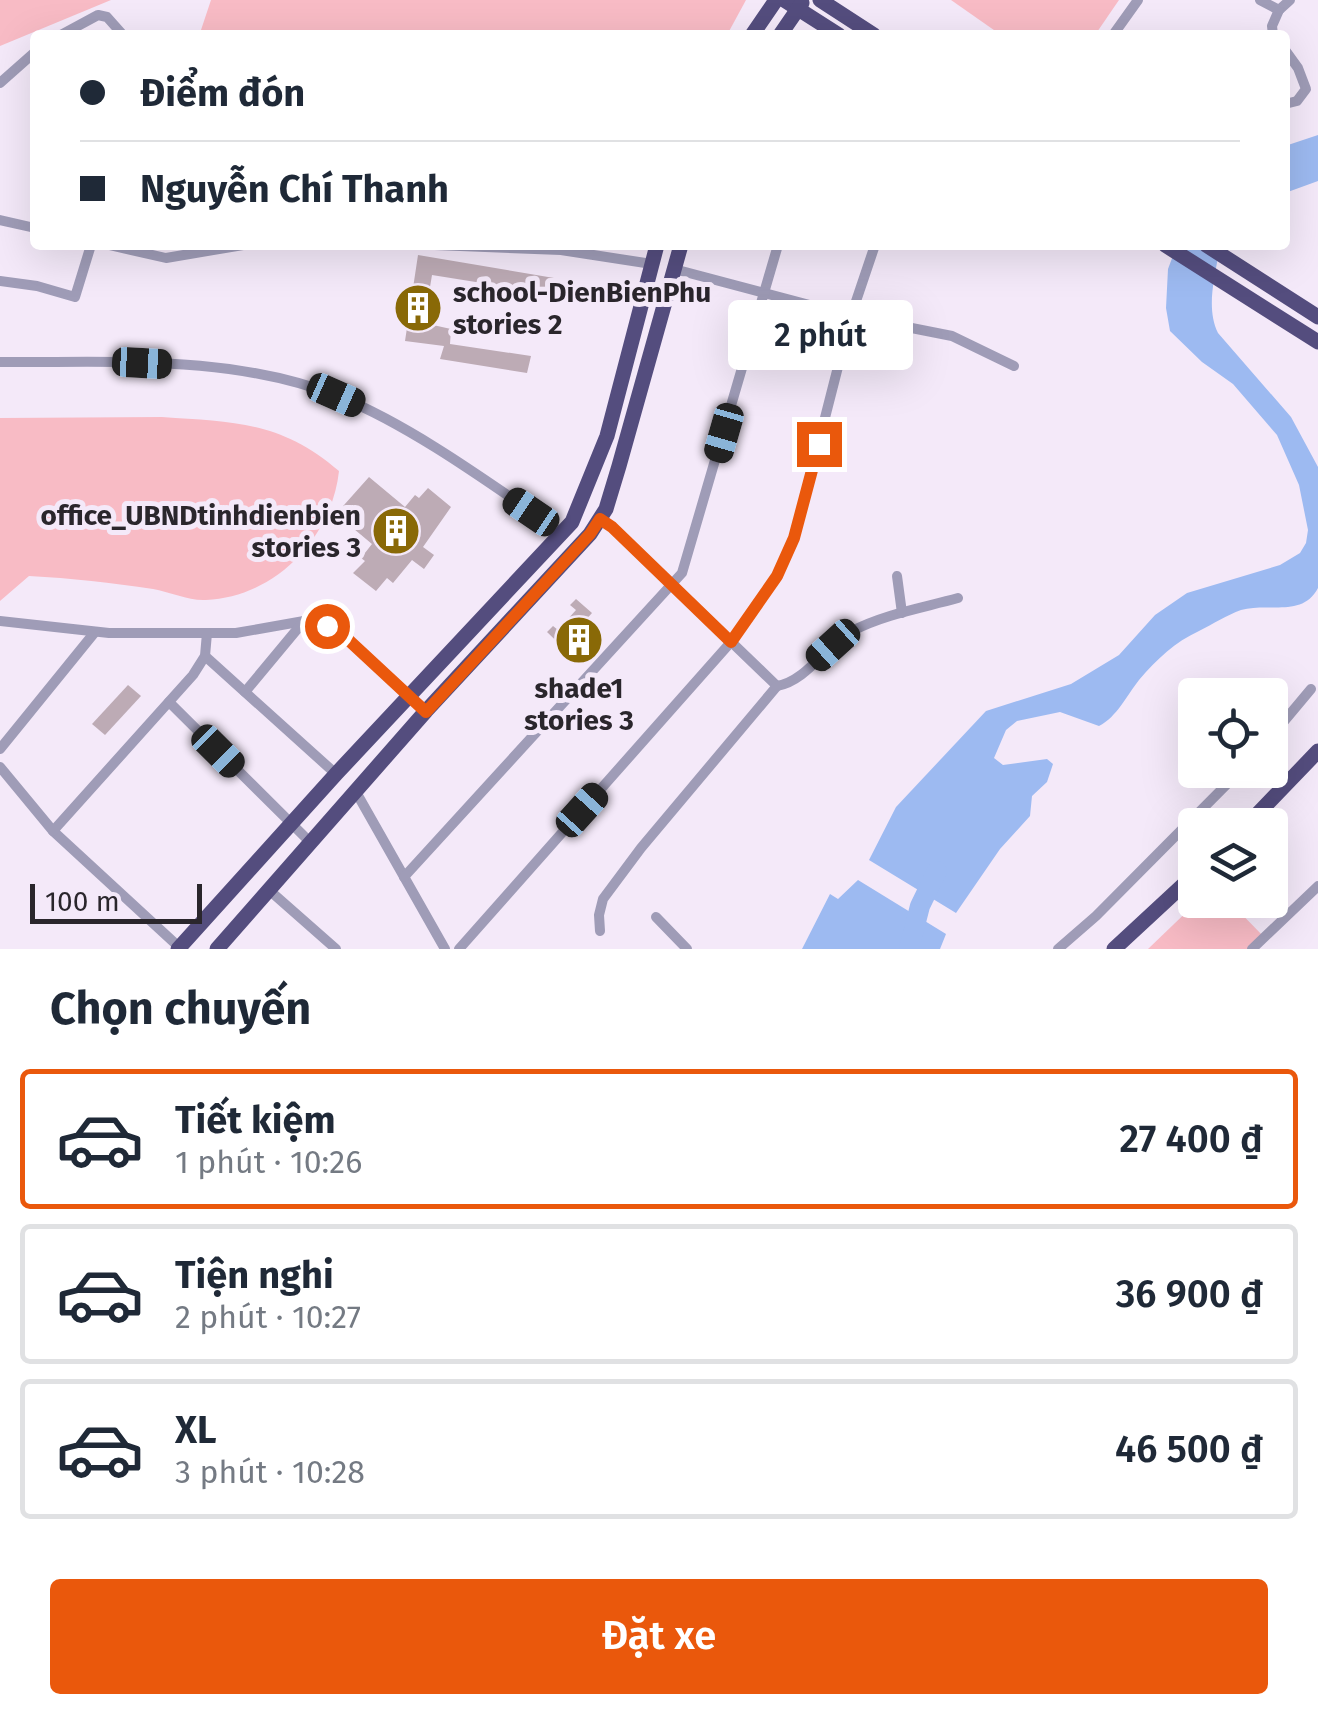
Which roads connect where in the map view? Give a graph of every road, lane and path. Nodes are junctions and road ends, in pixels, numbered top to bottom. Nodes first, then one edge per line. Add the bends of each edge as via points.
1 (776, 0) edge
2 (820, 0) edge
3 (1138, 0) edge
4 (1260, 0) edge
5 (1290, 0) edge
6 (796, 3) edge
7 (1279, 10) junction
8 (70, 30) edge
9 (119, 30) edge
10 (755, 30) edge
11 (782, 30) edge
12 (832, 30) edge
13 (866, 30) edge
14 (1117, 30) edge
15 (1272, 30) edge
16 (30, 56) edge
17 (1290, 57) edge
18 (0, 83) edge
19 (1290, 102) edge
20 (0, 220) edge
21 (30, 227) edge
22 (90, 250) edge
23 (132, 250) edge
24 (213, 250) edge
25 (561, 250) edge
26 (656, 250) edge
27 (680, 250) edge
28 (777, 250) edge
29 (873, 250) edge
30 (1174, 250) edge
31 (1214, 250) edge
32 (652, 264) junction
33 (674, 269) junction
34 (0, 281) edge
35 (764, 293) junction
36 (852, 316) junction
37 (1318, 317) edge
38 (1318, 342) edge
39 (0, 362) edge
40 (1014, 366) dead end
41 (600, 519) junction
42 (561, 532) junction
43 (897, 576) dead end
44 (671, 585) junction
45 (958, 598) dead end
46 (902, 613) junction
47 (0, 621) edge
48 (304, 621) junction
49 (477, 622) junction
50 (94, 632) junction
51 (206, 633) junction
52 (494, 638) junction
53 (731, 642) junction
54 (205, 656) junction
55 (777, 686) junction
56 (1311, 689) dead end
57 (245, 692) junction
58 (409, 694) junction
59 (169, 702) junction
60 (426, 712) junction
61 (1288, 716) edge
62 (0, 749) edge
63 (1318, 751) edge
64 (0, 767) edge
65 (336, 774) junction
66 (1223, 788) edge
67 (356, 792) junction
68 (1263, 808) edge
69 (290, 825) junction
70 (52, 831) junction
71 (311, 843) junction
72 (404, 877) junction
73 (1318, 886) edge
74 (269, 890) junction
75 (1178, 890) edge
76 (656, 916) dead end
77 (600, 931) dead end
78 (179, 948) edge
79 (217, 949) edge
80 (336, 949) edge
81 (445, 949) edge
82 (459, 949) edge
83 (687, 949) edge
84 (1058, 949) edge
85 (1114, 949) edge
86 (1252, 949) edge

1 - 10 highway
2 - 13 highway
3 - 14 street
4 - 7 street
5 - 7 street
6 - 11 highway
6 - 12 highway
7 - 15 street
8 - 9 street via 98,15
16 - 18 street
17 - 19 street via 1306,89
20 - 21 street
22 - 34 street via 75,297
23 - 24 street via 166,258
25 - 32 street
26 - 32 highway
27 - 33 highway
28 - 35 street
29 - 36 street
30 - 38 highway
31 - 37 highway
32 - 33 highway
32 - 42 highway via 599,462
33 - 35 street
33 - 41 highway
35 - 36 street
35 - 44 street via 694,538
36 - 40 street via 952,336
36 - 53 street via 794,538 777,576
39 - 42 street via 219,368 336,395 470,470
41 - 44 street
41 - 52 highway
42 - 49 highway
43 - 46 street
44 - 53 street
44 - 72 street
45 - 46 street
46 - 55 street via 844,636 794,680
47 - 50 street
48 - 51 street
48 - 57 street
48 - 58 street via 342,634
49 - 52 highway
49 - 58 highway
50 - 51 street
50 - 62 street
51 - 54 street
52 - 60 highway
53 - 55 street
53 - 82 street
54 - 57 street
54 - 59 street
55 - 77 street via 603,898
56 - 61 street
57 - 65 street
58 - 60 street
58 - 65 highway
59 - 69 street
59 - 70 street
60 - 67 highway
63 - 68 highway
64 - 70 street
65 - 67 highway
65 - 69 highway
66 - 84 street
67 - 71 highway
67 - 72 street
69 - 71 street
69 - 78 highway
70 - 78 street
71 - 74 highway
72 - 81 street
73 - 86 street
74 - 79 highway
74 - 80 street
75 - 85 highway
76 - 83 street

